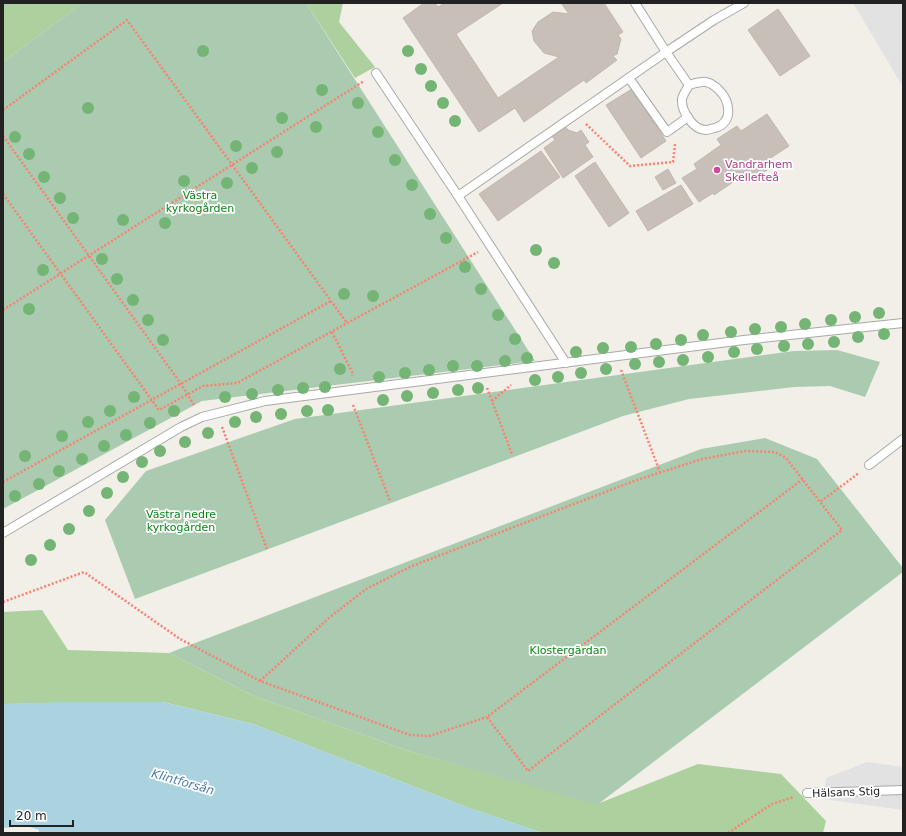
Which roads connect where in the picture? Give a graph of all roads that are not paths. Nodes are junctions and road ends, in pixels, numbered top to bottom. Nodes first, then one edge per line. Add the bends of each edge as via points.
1 (636, 3) edge
2 (744, 3) edge
3 (666, 52) junction
4 (376, 73) road end
5 (629, 78) junction
6 (689, 85) junction
7 (688, 117) junction
8 (458, 196) junction
9 (903, 323) edge
10 (566, 363) junction
11 (903, 439) edge
12 (869, 465) road end
13 (3, 533) edge
14 (903, 790) edge
15 (807, 792) road end

1 - 3 lane
2 - 3 lane
3 - 5 lane
3 - 6 lane
4 - 8 lane
5 - 7 lane via 667,132
5 - 8 lane
6 - 7 lane via 682,97
6 - 7 lane via 705,81 714,85 725,98 729,108 727,118 718,127 706,130 696,126
8 - 10 lane
9 - 10 lane
10 - 13 lane via 266,401 202,417 181,426
11 - 12 lane
14 - 15 lane, Hälsans Stig

